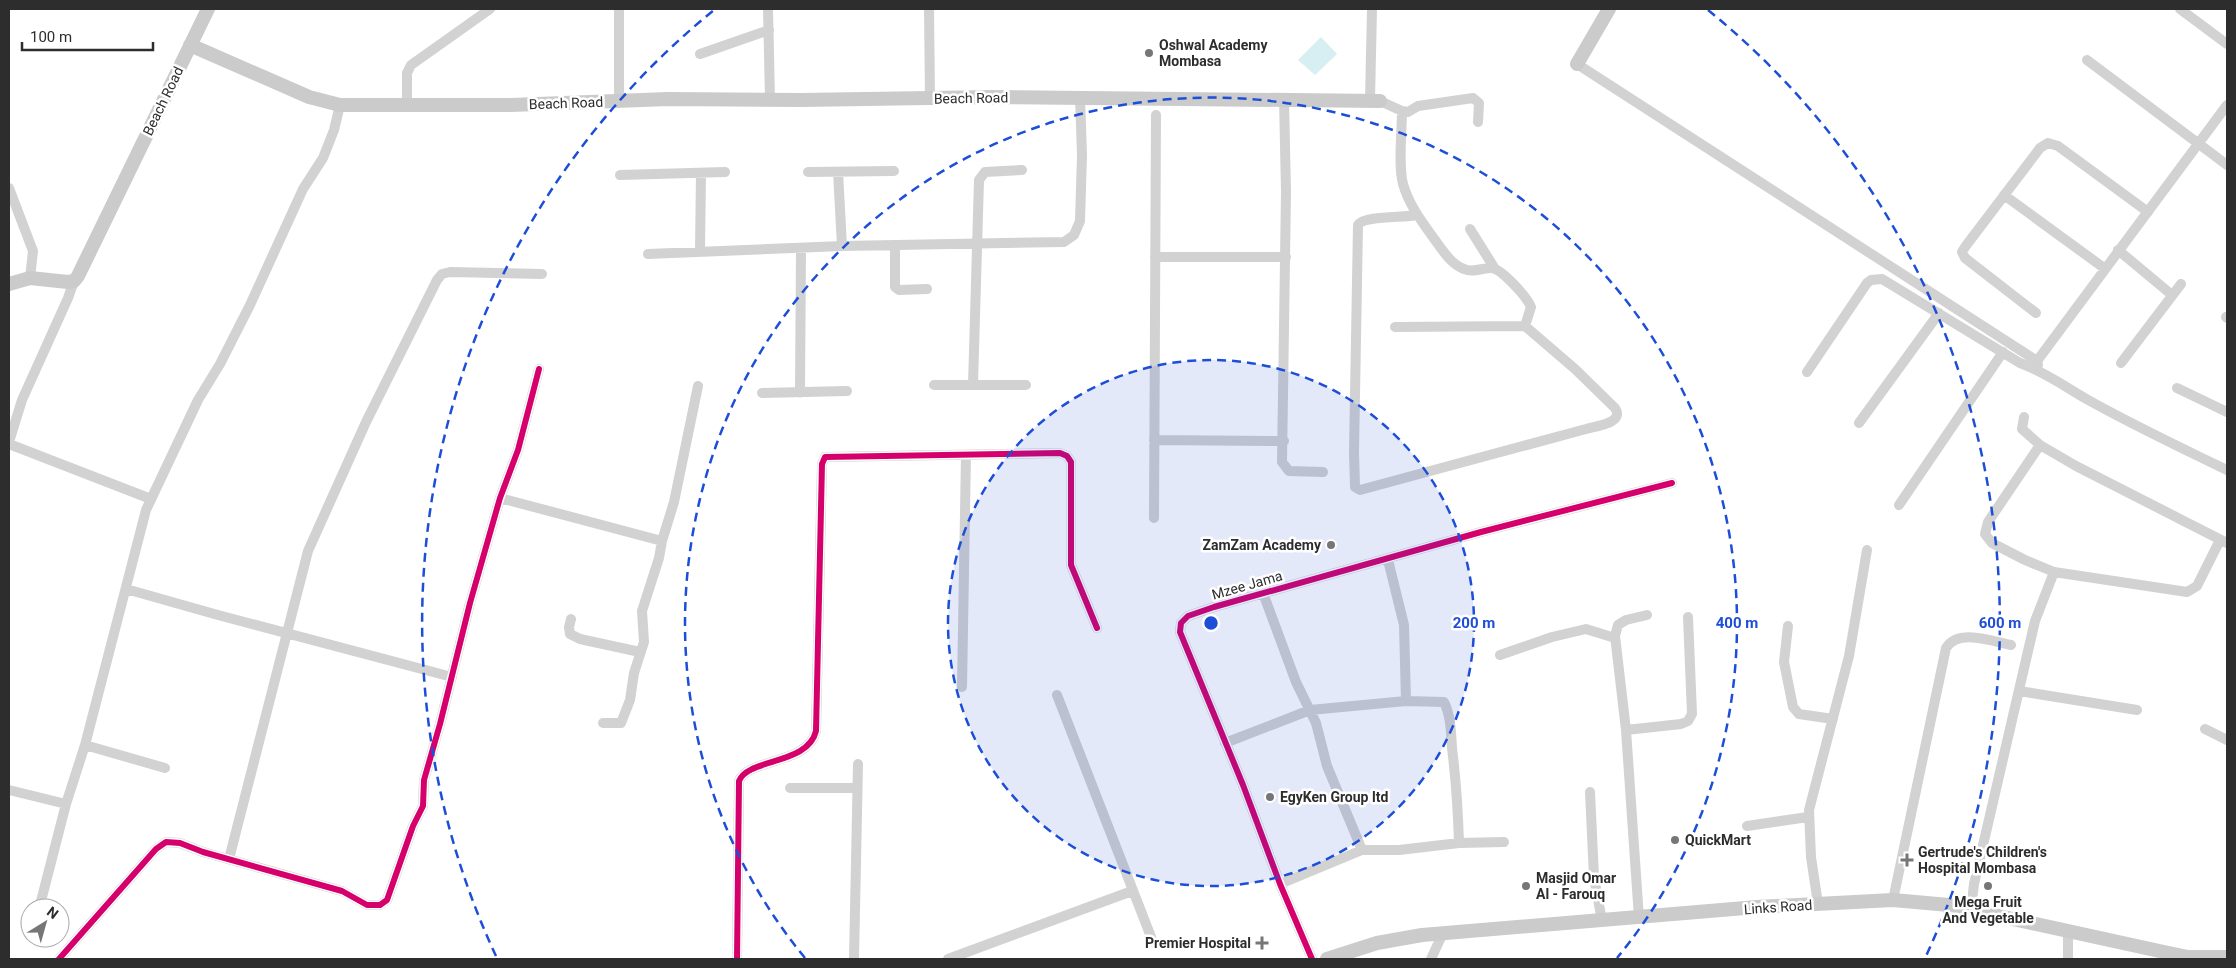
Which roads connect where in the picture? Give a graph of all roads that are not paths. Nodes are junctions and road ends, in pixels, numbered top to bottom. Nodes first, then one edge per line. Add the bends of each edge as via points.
1 (208, 9) edge
2 (490, 9) edge
3 (619, 9) edge
4 (768, 9) edge
5 (929, 9) edge
6 (1372, 9) edge
7 (1609, 9) edge
8 (2180, 9) edge
9 (769, 30) junction
10 (2227, 44) edge
11 (190, 45) junction
12 (700, 54) dead end
13 (2087, 60) dead end
14 (1577, 64) joint
15 (1080, 97) junction
16 (930, 98) junction
17 (770, 99) junction
18 (1284, 99) junction
19 (620, 101) junction
20 (1375, 101) junction
21 (407, 104) junction
22 (340, 105) junction
23 (2227, 105) edge
24 (1402, 111) junction
25 (1156, 115) dead end
26 (1478, 122) dead end
27 (2198, 143) junction
28 (2227, 165) edge
29 (894, 170) dead end
30 (1022, 170) dead end
31 (725, 172) dead end
32 (808, 172) dead end
33 (838, 172) junction
34 (701, 173) junction
35 (620, 175) dead end
36 (9, 188) edge
37 (2004, 195) junction
38 (2148, 212) junction
39 (1417, 215) junction
40 (1470, 229) dead end
41 (978, 244) junction
42 (842, 246) junction
43 (895, 246) junction
44 (802, 248) junction
45 (700, 250) junction
46 (2118, 250) junction
47 (648, 254) dead end
48 (1155, 257) junction
49 (1286, 257) junction
50 (2104, 268) junction
51 (1495, 269) junction
52 (542, 274) dead end
53 (30, 278) junction
54 (74, 281) junction
55 (9, 284) edge
56 (2181, 284) dead end
57 (926, 289) dead end
58 (2172, 295) junction
59 (2036, 312) dead end
60 (1939, 313) junction
61 (1525, 326) junction
62 (1395, 327) dead end
63 (2003, 352) junction
64 (2121, 363) dead end
65 (2038, 365) junction
66 (539, 369) dead end
67 (1807, 372) dead end
68 (1026, 384) dead end
69 (934, 385) dead end
70 (973, 385) junction
71 (698, 386) dead end
72 (2177, 388) dead end
73 (846, 391) dead end
74 (800, 393) junction
75 (762, 394) dead end
76 (2227, 412) edge
77 (2024, 416) dead end
78 (1859, 423) dead end
79 (1154, 440) junction
80 (1284, 441) junction
81 (9, 443) edge
82 (2040, 445) junction
83 (966, 455) junction
84 (2227, 470) edge
85 (1323, 472) dead end
86 (1672, 483) dead end
87 (500, 498) junction
88 (151, 499) junction
89 (1899, 505) dead end
90 (1154, 518) dead end
91 (662, 541) junction
92 (2223, 542) edge
93 (1867, 550) dead end
94 (1388, 560) junction
95 (2054, 572) junction
96 (126, 589) junction
97 (1263, 593) junction
98 (1647, 615) dead end
99 (1688, 618) dead end
100 (571, 619) dead end
101 (1788, 626) dead end
102 (1097, 628) dead end
103 (286, 633) junction
104 (1615, 638) junction
105 (2011, 645) dead end
106 (640, 652) junction
107 (1500, 655) dead end
108 (452, 677) junction
109 (962, 687) dead end
110 (2019, 691) junction
111 (1057, 695) dead end
112 (1406, 701) junction
113 (1310, 710) junction
114 (2137, 710) dead end
115 (1833, 719) junction
116 (604, 723) dead end
117 (2206, 729) dead end
118 (1626, 730) junction
119 (2227, 740) edge
120 (1225, 743) junction
121 (85, 745) junction
122 (858, 764) dead end
123 (165, 768) dead end
124 (790, 788) dead end
125 (856, 788) junction
126 (9, 790) edge
127 (1590, 792) dead end
128 (66, 804) junction
129 (1808, 817) junction
130 (1747, 826) dead end
131 (1504, 842) dead end
132 (1459, 843) junction
133 (1362, 850) junction
134 (229, 859) junction
135 (1280, 884) junction
136 (1132, 891) junction
137 (42, 898) edge
138 (1893, 900) junction
139 (1818, 904) junction
140 (1971, 910) junction
141 (1639, 918) junction
142 (1602, 921) junction
143 (2068, 931) junction
144 (1443, 933) junction
145 (1153, 942) dead end
146 (2227, 957) edge
147 (59, 959) edge
148 (737, 959) edge
149 (854, 959) edge
150 (948, 959) edge
151 (1312, 959) edge
152 (1327, 959) edge
153 (1431, 959) edge
154 (2068, 959) edge

1 - 11 main road
2 - 21 street via 412,65 407,73
3 - 19 street
4 - 9 street
5 - 16 street
6 - 20 street
7 - 14 main road
8 - 10 street
9 - 12 street
9 - 17 street
11 - 22 main road, Beach Road via 309,98
11 - 54 main road, Beach Road
13 - 27 street
14 - 65 street
15 - 16 main road, Beach Road
15 - 18 main road, Beach Road
15 - 41 street via 1081,202 1080,221 1074,235 1060,244
16 - 17 main road, Beach Road
17 - 19 main road, Beach Road
18 - 20 main road, Beach Road
18 - 49 street
19 - 21 main road, Beach Road
20 - 24 street
21 - 22 main road, Beach Road
22 - 88 street via 323,158 303,189 250,304 198,400
23 - 27 street
24 - 26 street via 1408,112 1426,104 1476,98 1479,103
24 - 39 street via 1401,174
25 - 48 street
27 - 28 street
27 - 38 street
29 - 33 street
30 - 41 street via 985,172 980,176
31 - 34 street
32 - 33 street
33 - 42 street
34 - 35 street
34 - 45 street
36 - 53 street via 33,251
37 - 38 street via 2040,148 2051,144
37 - 50 street
37 - 59 street via 1964,247 1963,255
38 - 46 street
39 - 51 street via 1445,255 1458,266 1471,271
39 - 61 street via 1362,220 1358,225 1355,488 1360,490 1397,481 1616,419 1618,413 1615,408
40 - 51 street
41 - 43 street
41 - 70 street
42 - 43 street
42 - 44 street
43 - 57 street via 895,287 899,290
44 - 45 street
44 - 74 street
45 - 47 street
46 - 50 street
46 - 58 street
48 - 49 street
48 - 79 street
49 - 80 street
50 - 65 street
51 - 61 street via 1529,302 1531,310
52 - 103 street via 446,272 439,278 318,526 308,550
53 - 54 main road
53 - 55 main road
54 - 81 street via 22,400
56 - 58 street
58 - 64 street
60 - 63 street
60 - 67 street via 1882,280 1871,280
60 - 78 street
61 - 62 street
63 - 65 street via 2020,363
63 - 89 street
65 - 84 street via 2063,386 2152,435
66 - 87 street via 518,450
68 - 70 street
69 - 70 street
71 - 91 street via 674,502
72 - 76 street
73 - 74 street
74 - 75 street
77 - 82 street via 2022,429
79 - 80 street
79 - 90 street
80 - 85 street via 1282,462 1287,470
81 - 88 street
82 - 92 street
82 - 95 street via 1988,522 1985,534 1992,543
83 - 102 street via 1060,453 1070,459 1069,556
83 - 109 street
83 - 148 street via 828,456 822,461 815,739 798,752 740,778
86 - 94 street, Mzee Jama via 1481,532
87 - 91 street
87 - 108 street
88 - 96 street
91 - 106 street via 642,611 644,642
92 - 95 street via 2197,586 2187,592
93 - 115 street via 1849,656
94 - 97 street, Mzee Jama
94 - 112 street via 1404,625
95 - 110 street via 2035,621
96 - 103 street
96 - 121 street
97 - 113 street via 1296,682
97 - 120 street, Mzee Jama via 1193,614 1184,619 1180,628
98 - 104 street via 1618,624
99 - 118 street via 1690,719 1681,724
100 - 106 street via 568,626 570,634 580,639
101 - 115 street via 1784,662 1793,707 1800,714
103 - 108 street
103 - 134 street
104 - 107 street via 1586,629
104 - 118 street
105 - 138 street via 1966,637 1955,640 1946,648
106 - 116 street via 630,700 621,723
108 - 134 street via 424,780 423,806 412,826 387,900 380,905 367,905 342,891
110 - 114 street
110 - 140 street via 1974,884
111 - 136 street
112 - 113 street
112 - 132 street via 1444,702 1456,787
113 - 120 street
113 - 133 street via 1327,766
115 - 129 street
117 - 119 street
118 - 141 street
120 - 135 street, Mzee Jama
121 - 123 street
121 - 128 street
122 - 125 street
124 - 125 street
125 - 149 street
126 - 128 street
127 - 142 street via 1594,877
128 - 137 street
129 - 130 street
129 - 139 street
131 - 132 street
132 - 133 street via 1400,850
133 - 135 street
134 - 147 street via 180,843 162,843
135 - 151 street, Mzee Jama
136 - 145 street
136 - 150 street
138 - 139 main road, Links Road
138 - 140 main road, Links Road
139 - 141 main road, Links Road
140 - 143 main road, Links Road
141 - 142 main road, Links Road
142 - 144 main road, Links Road
143 - 146 main road, Links Road via 2188,956
143 - 154 street
144 - 152 main road, Links Road via 1394,939
144 - 153 street

